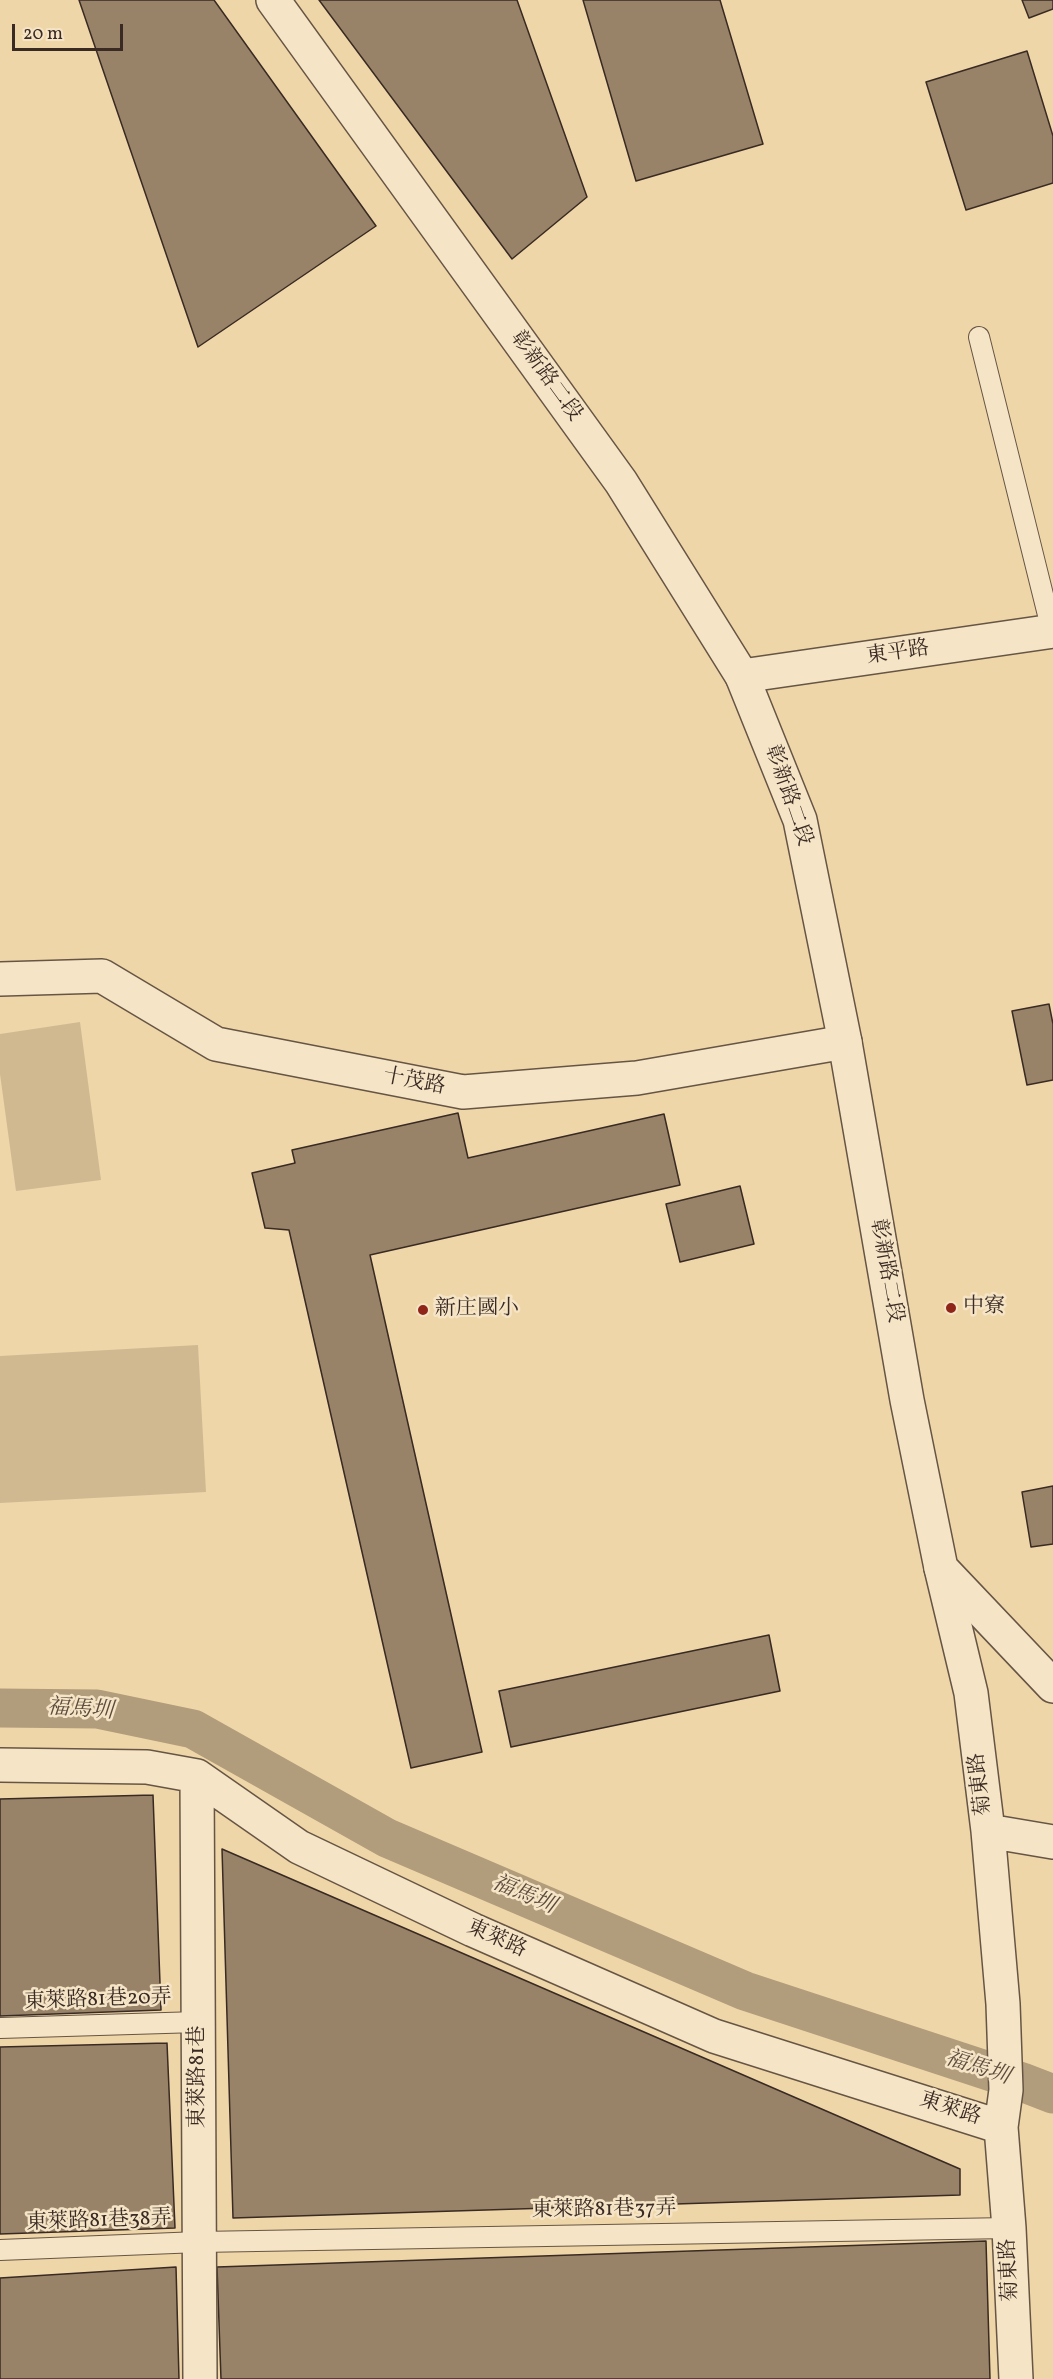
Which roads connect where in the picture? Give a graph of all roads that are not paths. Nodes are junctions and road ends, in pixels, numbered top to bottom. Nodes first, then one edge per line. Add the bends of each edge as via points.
1 (273, 0) edge
2 (979, 336) dead end
3 (1052, 631) edge
4 (742, 676) junction
5 (0, 978) edge
6 (845, 1042) junction
7 (941, 1568) junction
8 (1053, 1686) edge
9 (0, 1765) edge
10 (197, 1776) junction
11 (988, 1831) junction
12 (1053, 1842) edge
13 (198, 2022) junction
14 (0, 2028) edge
15 (1001, 2127) junction
16 (1009, 2228) junction
17 (200, 2242) junction
18 (0, 2250) edge
19 (200, 2379) edge
20 (1016, 2379) edge

1 - 4 street, 彰新路二段 via 621,482
2 - 3 lane
3 - 4 street, 東平路
4 - 6 street, 彰新路二段 via 800,820
5 - 6 street, 十茂路 via 102,976 216,1044 463,1092 637,1078
6 - 7 street, 彰新路二段 via 907,1400
7 - 8 street
7 - 11 street, 菊東路 via 971,1693
9 - 10 street, 東萊路 via 147,1767
10 - 13 street, 東萊路81巷
10 - 15 street, 東萊路 via 299,1847 473,1930 714,2036
11 - 12 street
11 - 15 street, 菊東路 via 1003,2004 1006,2090
13 - 14 lane, 東萊路81巷20弄
13 - 17 street, 東萊路81巷
15 - 16 street, 菊東路
16 - 17 lane, 東萊路81巷37弄
16 - 20 street, 菊東路
17 - 18 lane, 東萊路81巷38弄
17 - 19 street, 東萊路81巷

